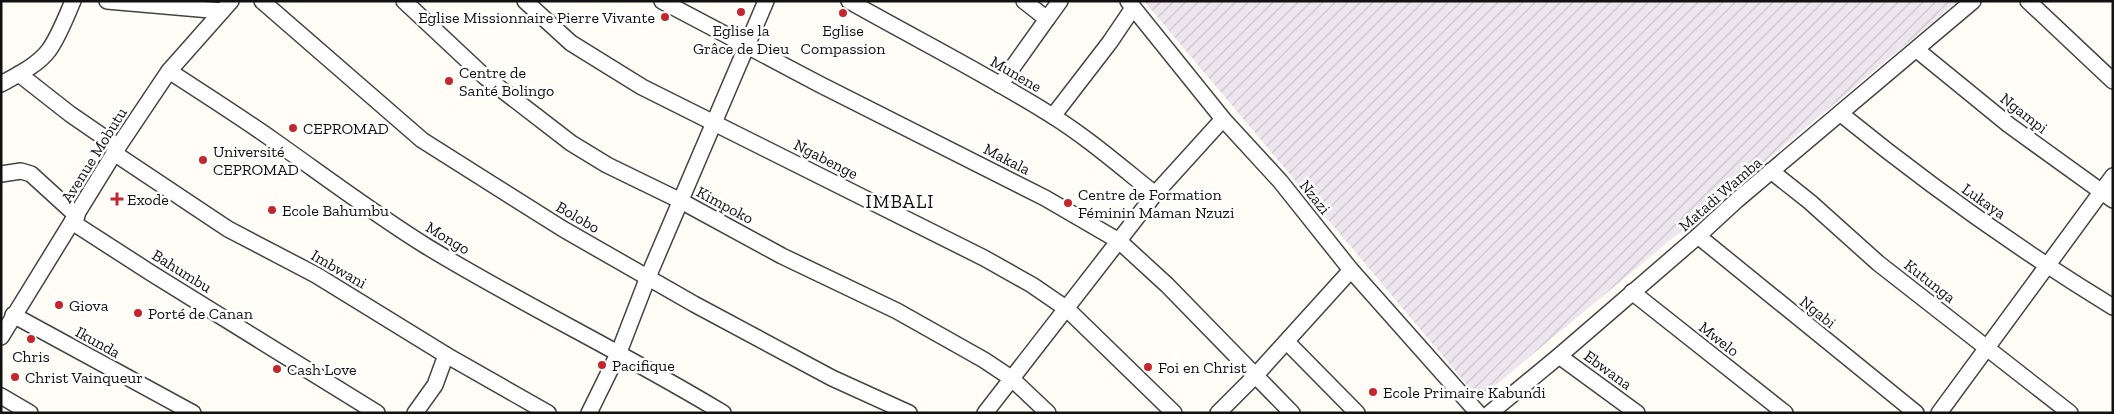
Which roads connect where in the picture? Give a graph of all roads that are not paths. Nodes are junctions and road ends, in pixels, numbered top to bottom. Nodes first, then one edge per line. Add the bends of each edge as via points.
1 (73, 1) edge
2 (107, 1) edge
3 (262, 1) edge
4 (404, 1) edge
5 (525, 1) edge
6 (662, 1) edge
7 (766, 1) edge
8 (848, 1) edge
9 (1024, 1) edge
10 (1060, 1) edge
11 (1973, 1) edge
12 (2028, 1) edge
13 (128, 2) edge
14 (1130, 5) edge
15 (226, 6) edge
16 (1047, 19) junction
17 (746, 47) junction
18 (1917, 50) junction
19 (169, 71) junction
20 (19, 74) junction
21 (2113, 81) edge
22 (1, 84) edge
23 (1000, 85) junction
24 (1841, 114) junction
25 (1053, 116) junction
26 (1223, 119) junction
27 (715, 122) junction
28 (116, 150) junction
29 (1771, 171) junction
30 (1, 174) edge
31 (2113, 176) edge
32 (1154, 194) junction
33 (2107, 197) edge
34 (680, 201) junction
35 (74, 219) junction
36 (1698, 236) junction
37 (1118, 241) junction
38 (2046, 266) junction
39 (1351, 270) junction
40 (648, 277) junction
41 (1632, 292) junction
42 (2113, 307) edge
43 (1067, 309) junction
44 (13, 315) junction
45 (1, 337) edge
46 (1287, 342) junction
47 (1986, 347) junction
48 (619, 352) junction
49 (446, 355) junction
50 (1559, 356) junction
51 (1255, 376) junction
52 (1011, 378) junction
53 (1, 396) edge
54 (30, 413) edge
55 (193, 413) edge
56 (377, 413) edge
57 (415, 413) edge
58 (548, 413) edge
59 (589, 413) edge
60 (723, 413) edge
61 (909, 413) edge
62 (985, 413) edge
63 (1048, 413) edge
64 (1174, 413) edge
65 (1218, 413) edge
66 (1292, 413) edge
67 (1357, 413) edge
68 (1478, 413) edge
69 (1490, 413) edge
70 (1637, 413) edge
71 (1785, 413) edge
72 (1916, 413) edge
73 (1939, 413) edge
74 (2070, 413) edge

1 - 20 street via 50,49 43,58
2 - 13 street
3 - 40 street, Bolobo via 422,140 563,229
4 - 34 street, Kimpoko via 484,76 541,122 607,165
5 - 27 street, Ngabenge via 585,53 642,87
6 - 17 street, Makala
7 - 17 street
8 - 23 street, Munene
9 - 16 street
10 - 16 street
11 - 18 street, Matadi Wamba
12 - 21 street
13 - 15 street
14 - 25 street via 1110,42
14 - 26 street, Nzazi
15 - 19 street, Avenue Mobutu
16 - 23 street
17 - 27 street
17 - 37 street, Makala via 1045,198
18 - 24 street, Matadi Wamba
18 - 33 street, Ngampi via 2009,125
19 - 28 street, Avenue Mobutu
19 - 48 street, Mongo via 424,245
20 - 22 street
20 - 28 street, Imbwani
23 - 25 street, Munene
24 - 29 street, Matadi Wamba
24 - 38 street, Lukaya via 1902,164
25 - 32 street, Munene
26 - 32 street
26 - 39 street, Nzazi via 1280,181
27 - 34 street
27 - 43 street, Ngabenge via 984,258
28 - 35 street, Avenue Mobutu
28 - 49 street, Imbwani via 228,229 316,275
29 - 36 street, Matadi Wamba
29 - 47 street, Kutunga via 1878,263
30 - 35 street, Bahumbu via 31,174
31 - 33 street
32 - 37 street
33 - 38 street
34 - 40 street
34 - 52 street, Kimpoko via 782,256 897,311
35 - 44 street, Avenue Mobutu
35 - 56 street, Bahumbu via 151,273
36 - 41 street, Matadi Wamba
36 - 72 street, Ngabi
37 - 43 street
37 - 51 street, Makala via 1167,285
38 - 42 street, Lukaya
38 - 47 street
39 - 46 street
39 - 68 street, Nzazi
40 - 48 street
40 - 61 street, Bolobo via 832,378
41 - 50 street, Matadi Wamba
41 - 71 street, Mwelo
43 - 52 street
43 - 64 street, Ngabenge
44 - 45 street, Avenue Mobutu
44 - 55 street, Ikunda
46 - 51 street
46 - 67 street
47 - 73 street
47 - 74 street, Kutunga
48 - 59 street
48 - 60 street, Mongo
49 - 57 street via 435,385
49 - 58 street, Imbwani
50 - 69 street, Matadi Wamba
50 - 70 street, Ebwana
51 - 65 street
51 - 66 street, Makala
52 - 62 street
52 - 63 street, Kimpoko
53 - 54 street

